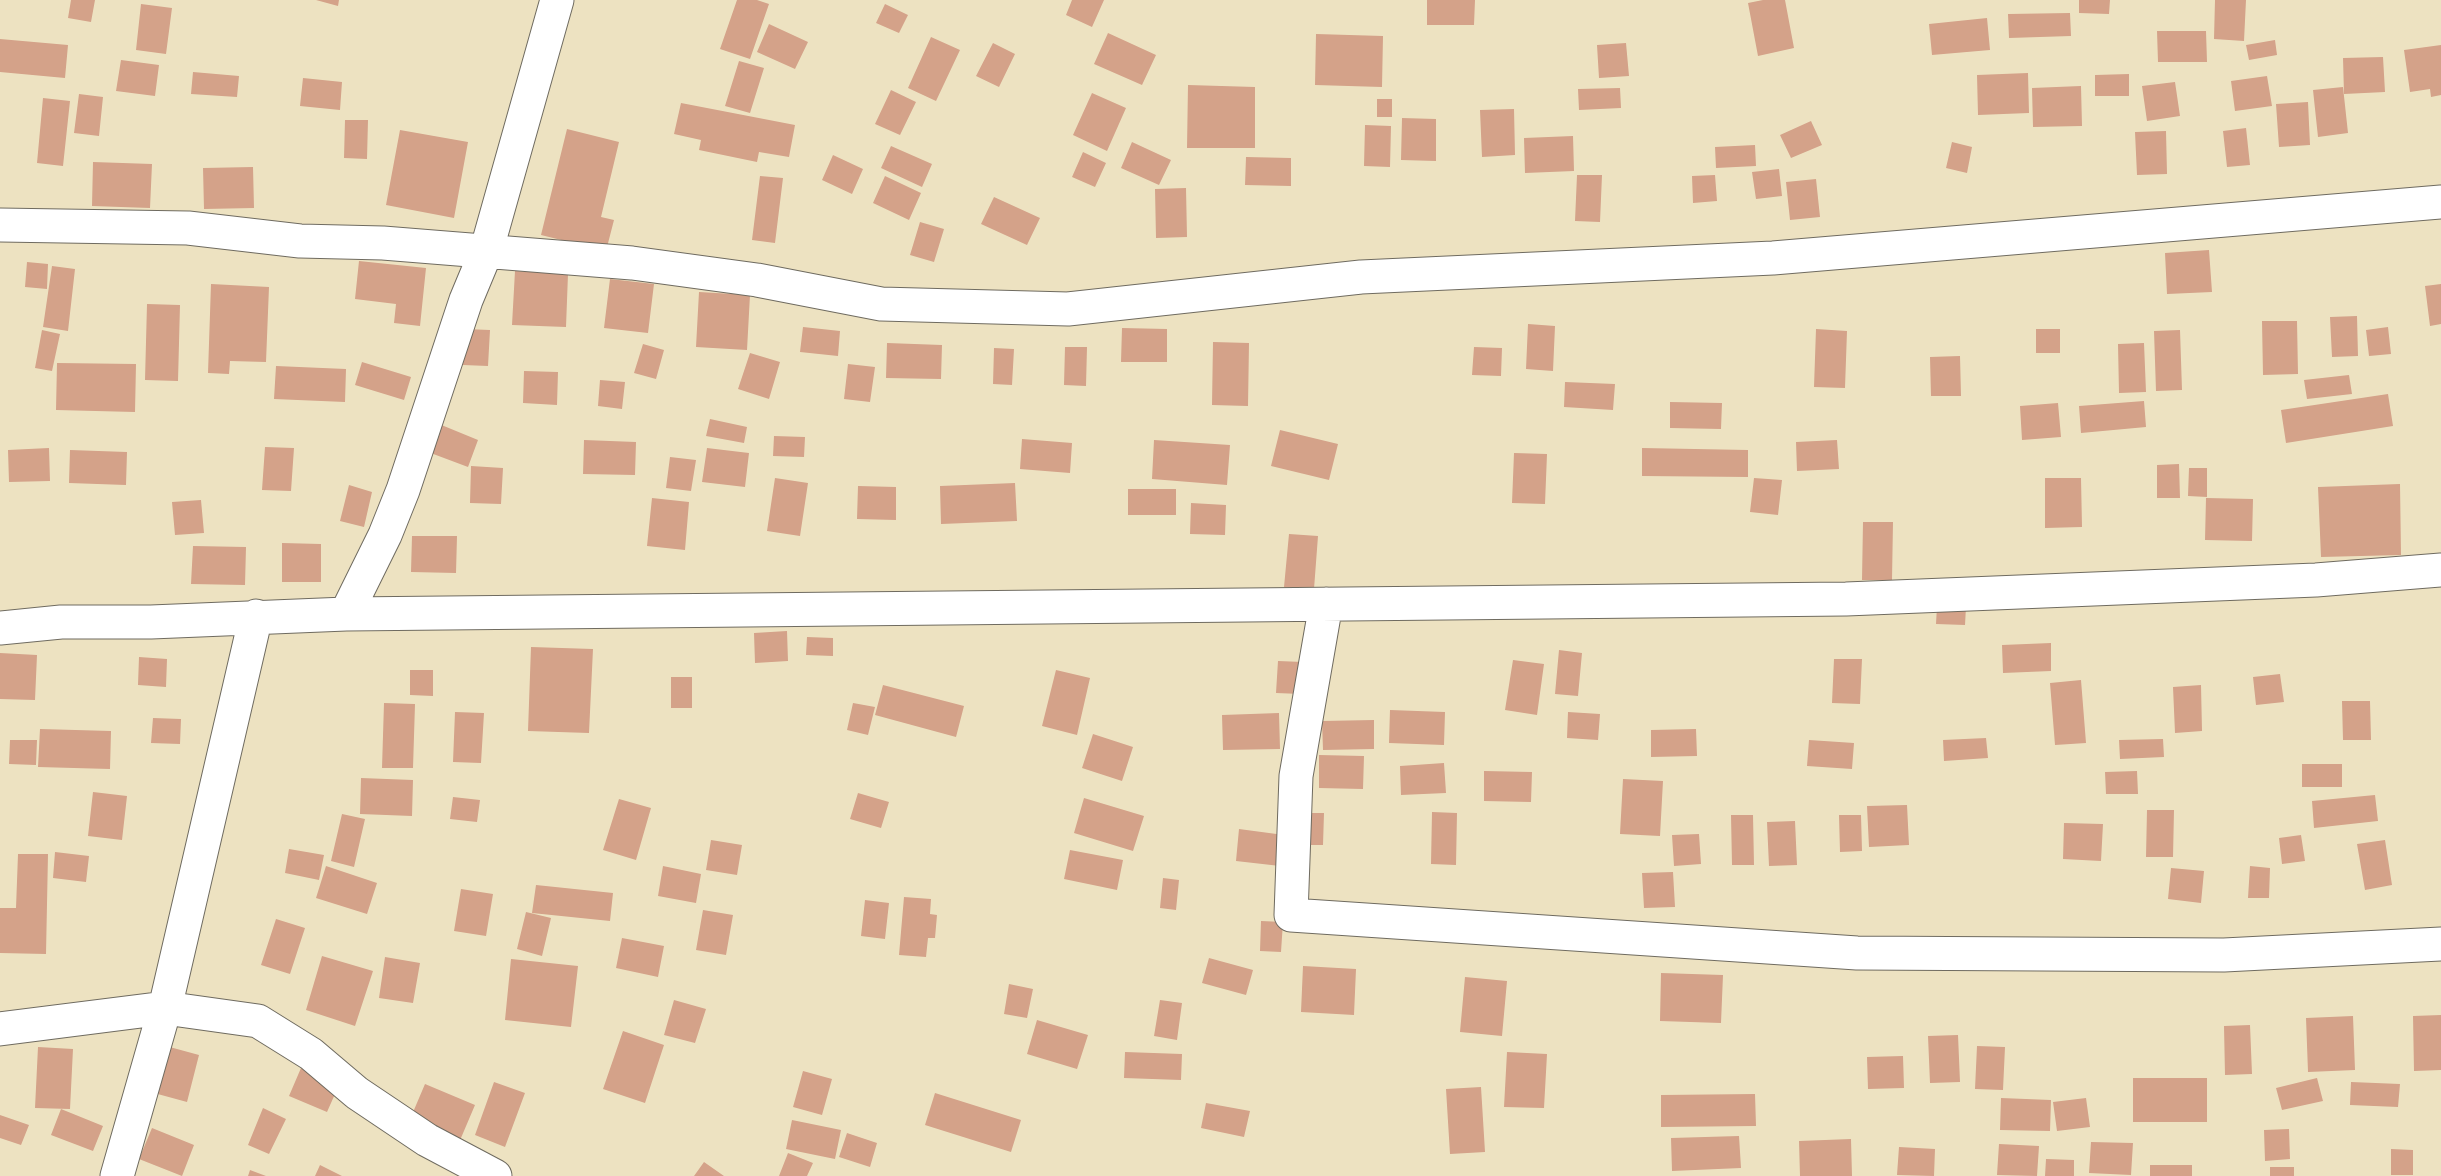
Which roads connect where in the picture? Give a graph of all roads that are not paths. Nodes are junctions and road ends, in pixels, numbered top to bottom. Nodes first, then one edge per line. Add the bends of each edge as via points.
1 (557, 0) edge
2 (2441, 202) edge
3 (0, 225) edge
4 (486, 252) junction
5 (2441, 570) edge
6 (1326, 604) junction
7 (346, 614) junction
8 (256, 616) junction
9 (0, 628) edge
10 (2441, 944) edge
11 (165, 1008) junction
12 (0, 1029) edge
13 (117, 1176) edge
14 (495, 1176) edge

1 - 4 street
2 - 4 street via 1773,258 1361,277 1068,309 881,304 757,280 632,263
3 - 4 street via 188,228 300,241
4 - 7 street via 466,300 403,490
5 - 6 street via 2316,580 1846,599
6 - 7 street
6 - 10 street via 1296,776 1291,915 1857,953 2224,955
7 - 8 street
8 - 9 street via 61,622
8 - 11 street
11 - 12 street
11 - 13 street
11 - 14 street via 258,1021 311,1054 357,1093 427,1140

